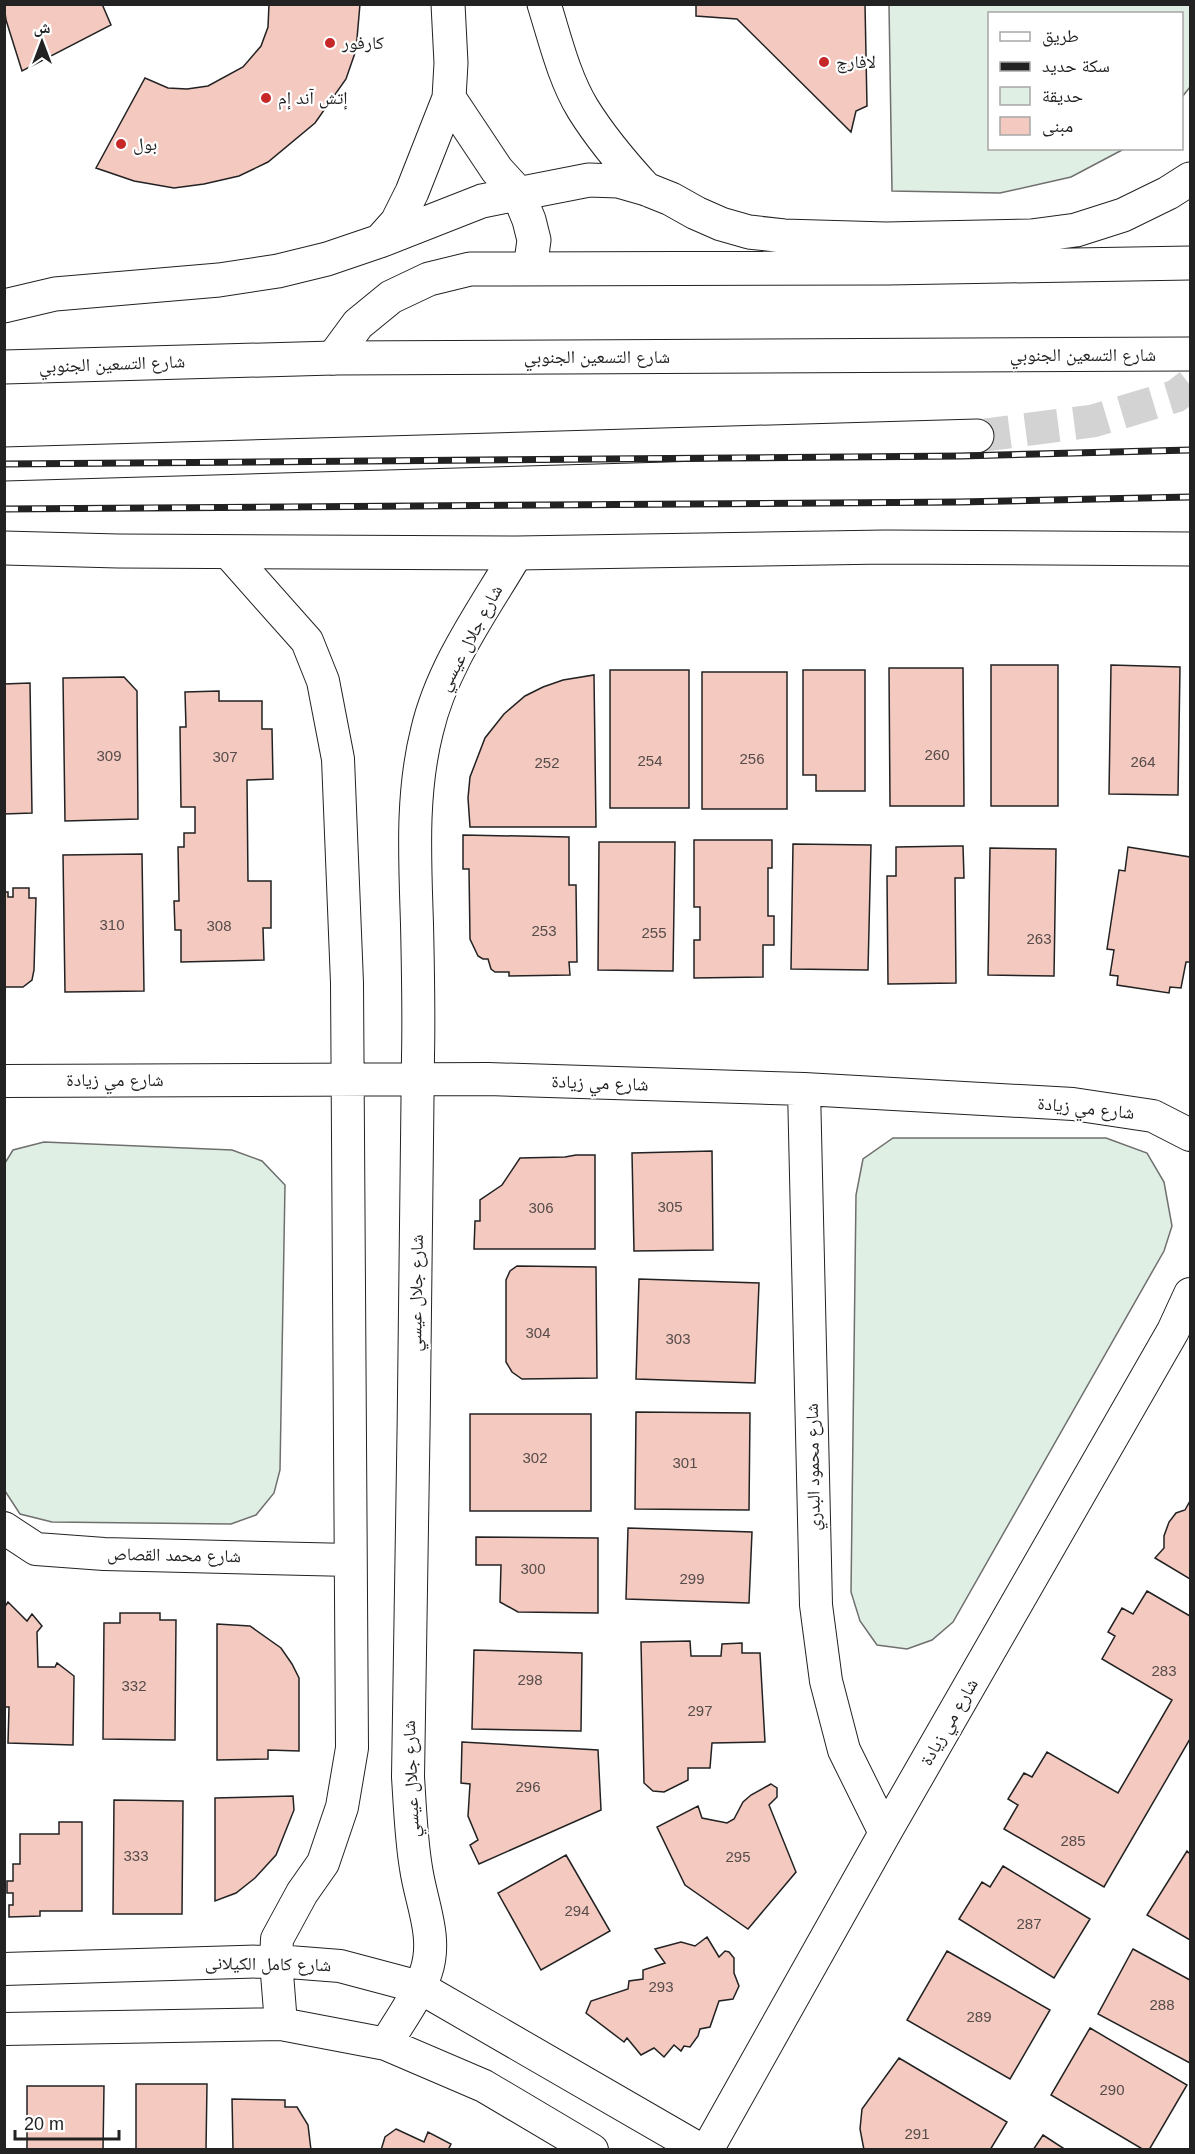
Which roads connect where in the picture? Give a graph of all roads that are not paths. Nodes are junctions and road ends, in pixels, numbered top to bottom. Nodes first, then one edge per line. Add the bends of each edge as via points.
1 (448, 4) edge
2 (544, 4) edge
3 (449, 98) junction
4 (1191, 179) edge
5 (646, 189) junction
6 (518, 193) junction
7 (380, 241) junction
8 (887, 253) junction
9 (1191, 263) edge
10 (530, 269) junction
11 (4, 306) edge
12 (1191, 354) edge
13 (333, 358) junction
14 (4, 367) edge
15 (977, 436) tunnel mouth
16 (4, 464) edge
17 (4, 548) edge
18 (1191, 549) edge
19 (228, 552) junction
20 (517, 553) junction
21 (418, 1078) junction
22 (348, 1080) junction
23 (4, 1081) edge
24 (804, 1089) junction
25 (1191, 1135) edge
26 (1191, 1294) edge
27 (4, 1528) edge
28 (350, 1560) junction
29 (885, 1833) junction
30 (276, 1961) junction
31 (4, 1969) edge
32 (419, 1987) junction
33 (281, 2024) junction
34 (4, 2029) edge
35 (386, 2044) junction
36 (592, 2150) edge
37 (701, 2150) edge
38 (707, 2150) edge

1 - 3 main road
2 - 5 main road via 560,57 582,107
3 - 6 main road via 497,170
3 - 7 main road via 412,192 397,222
4 - 8 main road via 1123,215 1076,230
5 - 6 main road via 618,181 589,180
5 - 8 main road via 721,224 749,232
6 - 7 main road via 482,201
6 - 10 main road via 534,240
7 - 11 main road via 278,272 56,294
8 - 9 main road
8 - 10 main road
10 - 13 main road via 470,269 429,279 391,297 358,324
12 - 13 main road, شارع التسعين الجنوبي
13 - 14 main road, شارع التسعين الجنوبي
15 - 16 main road
17 - 19 main road
18 - 20 main road via 885,547
19 - 20 main road
19 - 22 street via 307,641 323,681 338,759
20 - 21 street, شارع جلال عيسي via 458,652 427,730 417,786 414,847
21 - 22 street, شارع مي زيادة
21 - 24 street, شارع مي زيادة
21 - 32 street, شارع جلال عيسي via 408,1777 416,1868 430,1928 430,1955
22 - 23 street, شارع مي زيادة
22 - 28 street
24 - 25 street, شارع مي زيادة via 1073,1104 1153,1116
24 - 29 street, شارع محمود البدري via 816,1605 826,1681 844,1750
26 - 29 street, شارع مي زيادة
27 - 28 street, شارع محمد القصاص via 36,1549
28 - 30 street via 352,1748 342,1807 323,1863 277,1939
29 - 38 street, شارع مي زيادة
30 - 31 street, شارع كامل الكيلانى
30 - 32 street, شارع كامل الكيلانى via 340,1966
30 - 33 street
32 - 35 street, شارع جلال عيسي
32 - 37 street, شارع كامل الكيلانى
33 - 34 street
33 - 35 street
35 - 36 street via 484,2086

